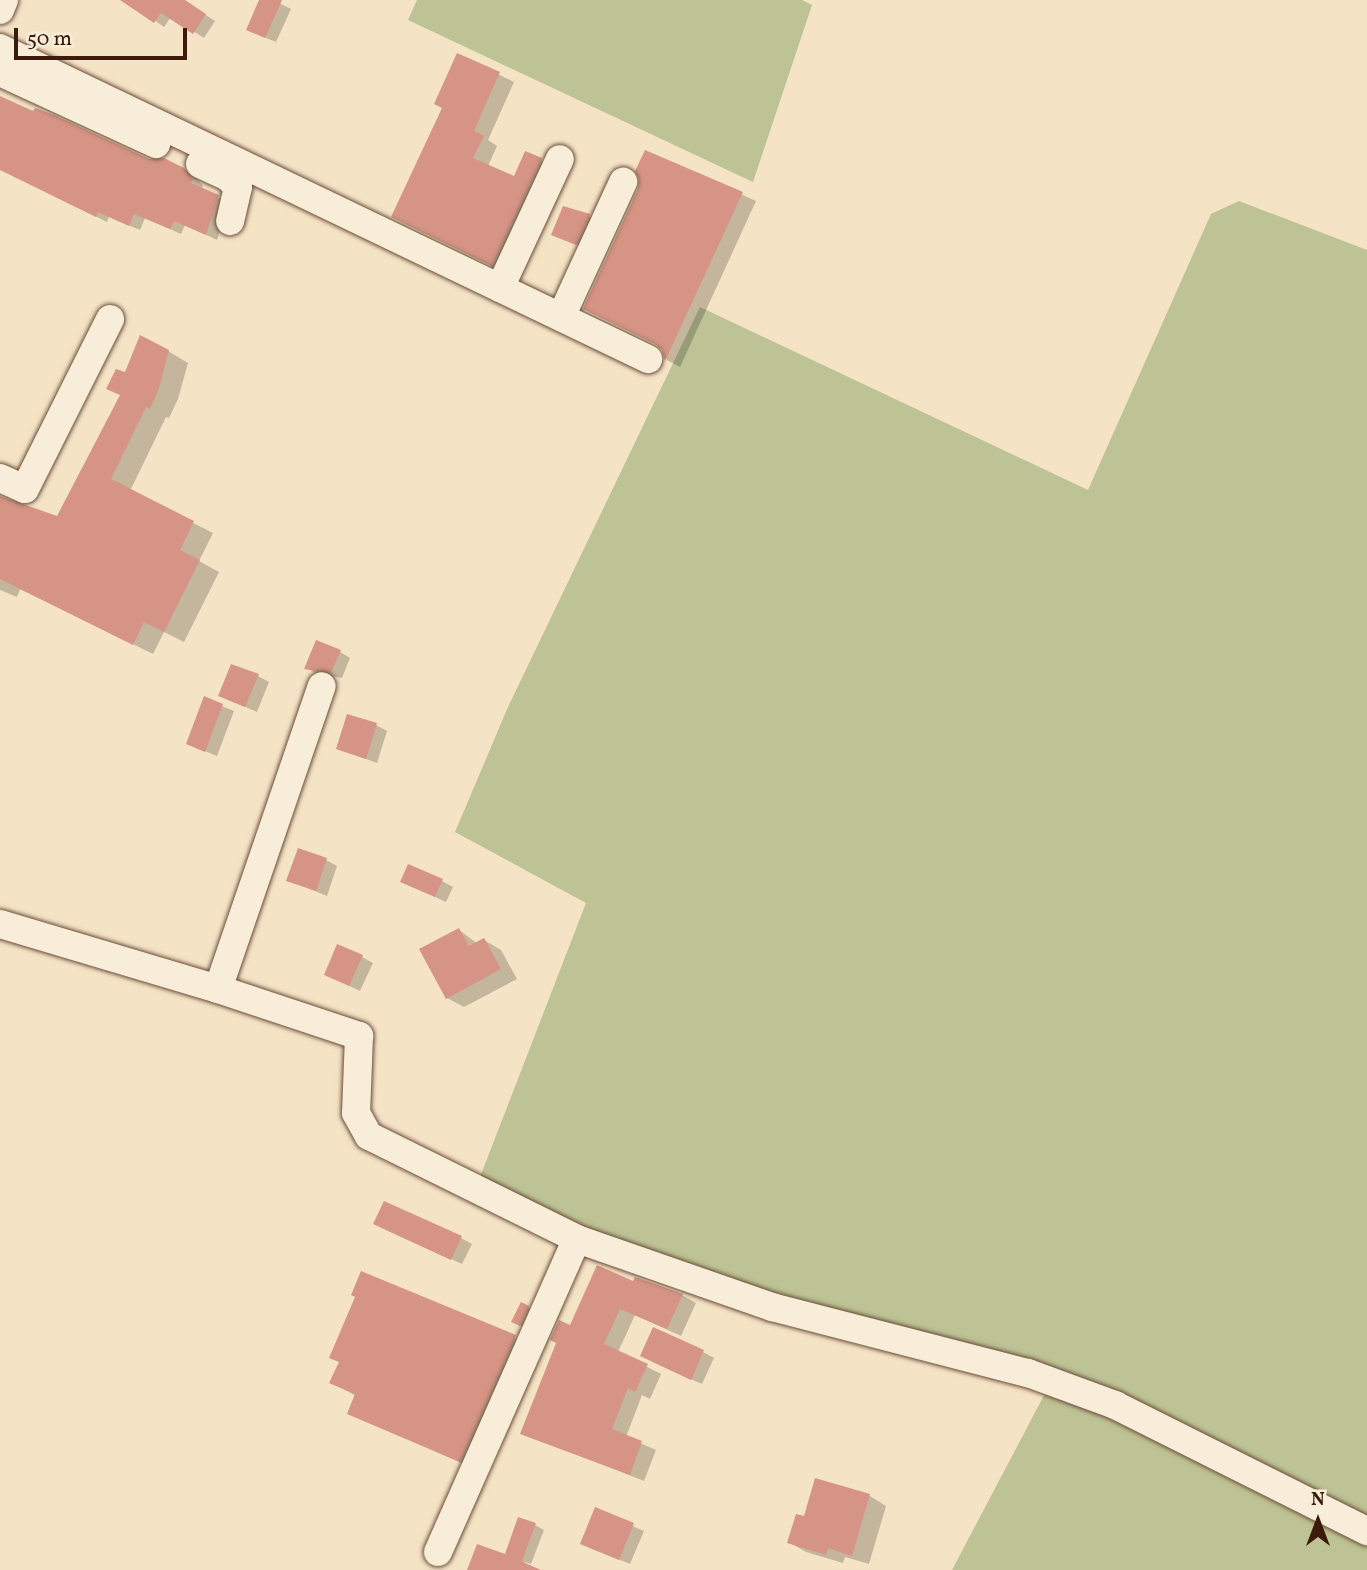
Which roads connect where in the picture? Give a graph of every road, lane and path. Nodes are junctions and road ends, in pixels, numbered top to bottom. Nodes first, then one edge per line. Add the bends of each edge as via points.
1 (4, 0) edge
2 (0, 10) edge
3 (0, 48) edge
4 (0, 72) edge
5 (560, 159) dead end
6 (624, 183) dead end
7 (230, 221) dead end
8 (499, 288) junction
9 (562, 317) junction
10 (110, 319) dead end
11 (649, 359) dead end
12 (0, 478) edge
13 (322, 686) dead end
14 (0, 924) edge
15 (218, 989) junction
16 (577, 1239) junction
17 (1367, 1531) edge
18 (438, 1552) dead end

1 - 2 street
3 - 8 street
4 - 7 street via 228,177 239,194
5 - 8 street
6 - 9 street
8 - 9 street
9 - 11 street
10 - 12 street via 25,489
13 - 15 street
14 - 15 street
15 - 16 street via 359,1036 356,1113 369,1136
16 - 17 street via 772,1307 1028,1373 1115,1405
16 - 18 street

